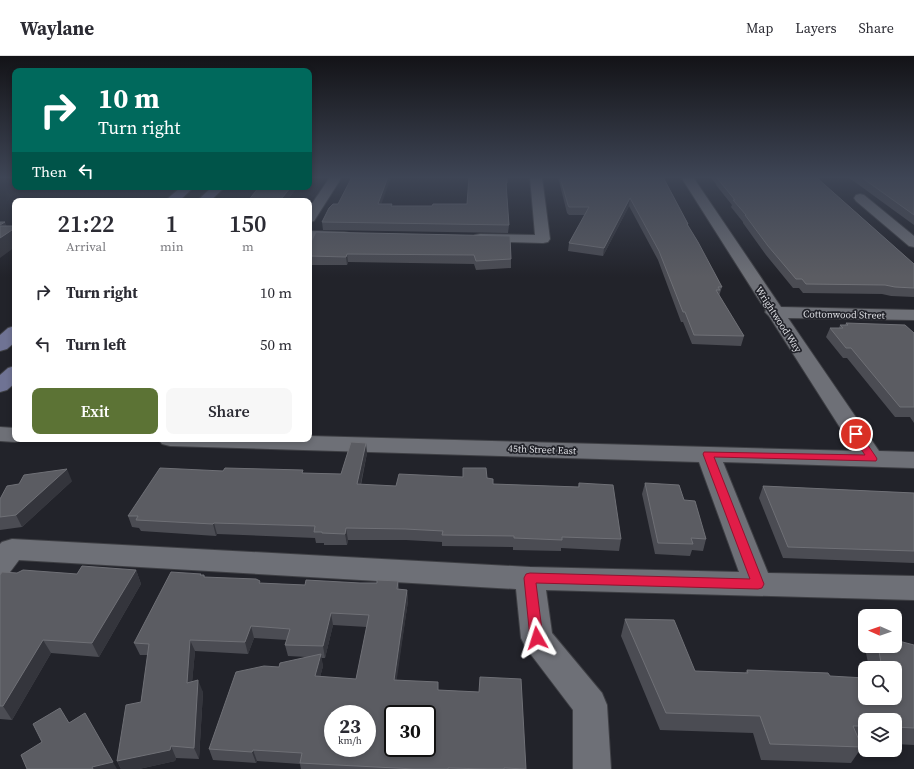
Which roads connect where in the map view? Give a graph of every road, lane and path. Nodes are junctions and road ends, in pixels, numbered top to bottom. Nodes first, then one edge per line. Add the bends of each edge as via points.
1 (540, 210) edge
2 (708, 210) edge
3 (875, 210) edge
4 (312, 236) edge
5 (356, 236) edge
6 (465, 238) edge
7 (914, 243) edge
8 (774, 312) junction
9 (914, 316) edge
10 (12, 335) edge
11 (0, 345) edge
12 (12, 375) edge
13 (0, 386) edge
14 (0, 434) edge
15 (12, 435) edge
16 (278, 442) edge
17 (708, 454) junction
18 (872, 459) junction
19 (914, 460) edge
20 (0, 564) edge
21 (530, 578) junction
22 (758, 584) junction
23 (914, 588) edge
24 (592, 769) edge

1 - 6 street via 543,239
2 - 8 street, Wrightwood Way
3 - 7 street
4 - 5 street
8 - 9 street, Cottonwood Street
8 - 18 street, Wrightwood Way
10 - 11 main road
12 - 13 main road
14 - 15 street
16 - 17 street, 45th Street East
17 - 18 street, 45th Street East
17 - 22 street
18 - 19 street, 45th Street East
20 - 21 street via 12,549
21 - 22 street
21 - 24 street via 537,638 590,705
22 - 23 street

